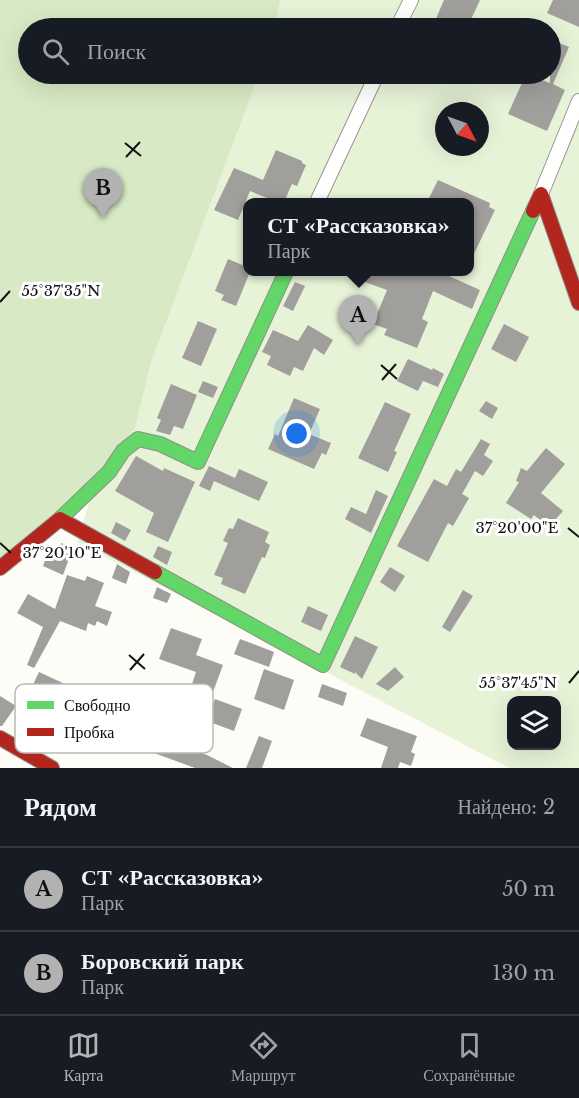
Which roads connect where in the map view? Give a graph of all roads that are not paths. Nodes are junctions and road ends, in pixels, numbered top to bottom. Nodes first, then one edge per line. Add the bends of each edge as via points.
1 (411, 0) edge
2 (403, 18) edge
3 (372, 84) edge
4 (579, 101) edge
5 (541, 194) junction
6 (320, 198) edge
7 (284, 276) edge
8 (579, 303) edge
9 (60, 519) junction
10 (0, 568) edge
11 (0, 738) edge
12 (15, 747) edge
13 (26, 753) edge
14 (52, 768) edge

1 - 2 street
3 - 6 street
4 - 5 street
5 - 8 street
5 - 9 street via 324,665
7 - 9 street via 198,462 160,444 138,439
9 - 10 street
11 - 12 street
13 - 14 street

